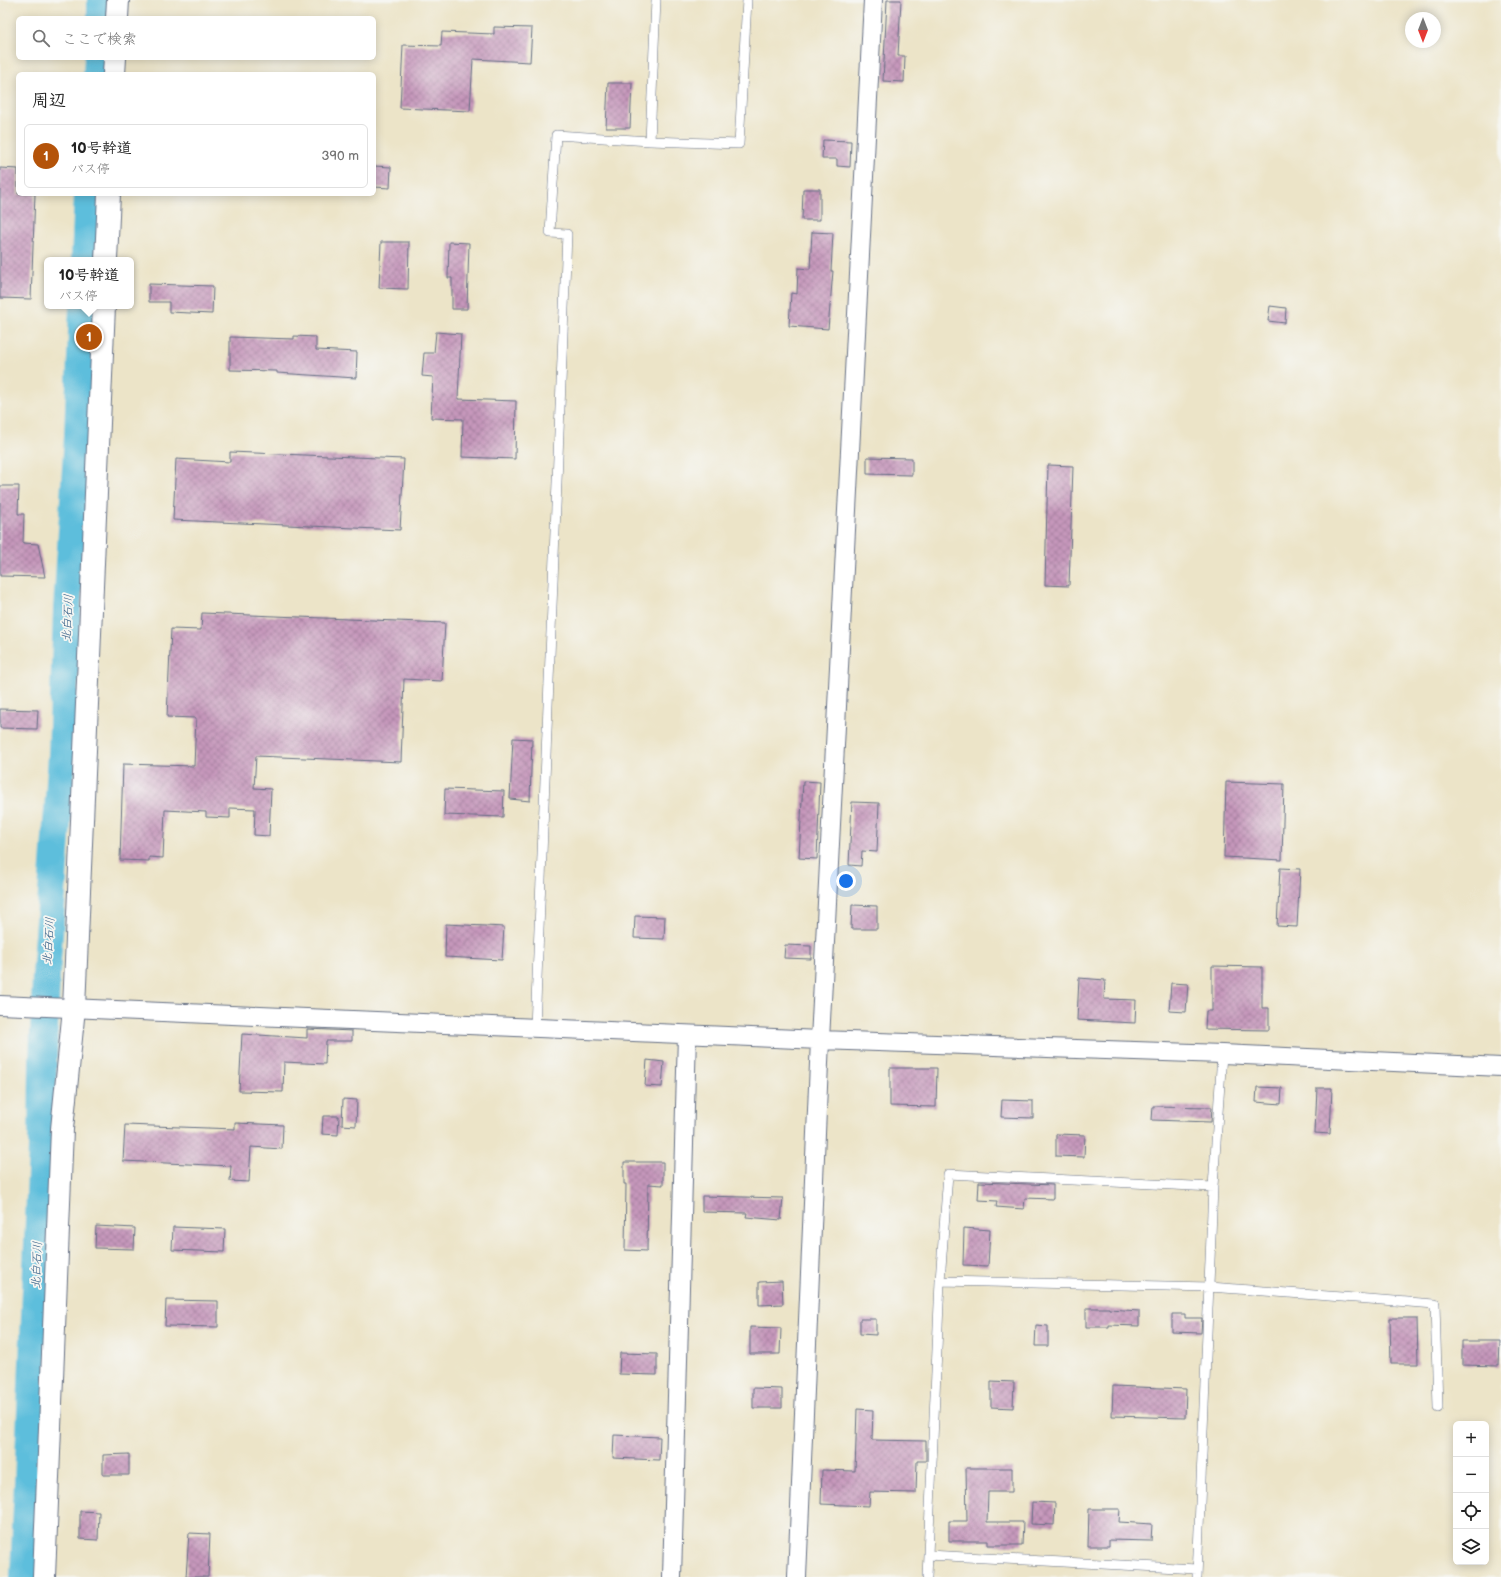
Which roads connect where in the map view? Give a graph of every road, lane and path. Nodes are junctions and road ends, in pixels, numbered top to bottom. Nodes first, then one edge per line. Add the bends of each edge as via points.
1 (118, 0) edge
2 (656, 0) edge
3 (747, 0) edge
4 (873, 0) edge
5 (117, 16) edge
6 (115, 60) edge
7 (114, 72) edge
8 (650, 141) junction
9 (109, 196) edge
10 (106, 257) edge
11 (104, 309) edge
12 (0, 1005) edge
13 (69, 1008) junction
14 (535, 1028) junction
15 (687, 1035) junction
16 (820, 1040) junction
17 (1222, 1054) junction
18 (1501, 1067) edge
19 (1214, 1187) junction
20 (940, 1281) junction
21 (1210, 1287) junction
22 (1438, 1408) dead end
23 (928, 1555) junction
24 (1197, 1573) edge
25 (44, 1577) edge
26 (672, 1577) edge
27 (797, 1577) edge
28 (928, 1577) edge

1 - 5 street
2 - 8 lane
3 - 8 lane via 739,144
4 - 16 street
6 - 7 street
8 - 14 lane via 556,135 550,233 567,234
9 - 10 street
11 - 13 street
12 - 13 street
13 - 14 street
13 - 25 street
14 - 15 street
15 - 16 street
15 - 26 street
16 - 17 street
16 - 27 street
17 - 18 street
17 - 19 lane
19 - 20 lane via 948,1174
19 - 21 lane
20 - 21 lane
20 - 23 lane
21 - 22 lane via 1435,1304
21 - 24 lane
23 - 24 lane
23 - 28 lane

